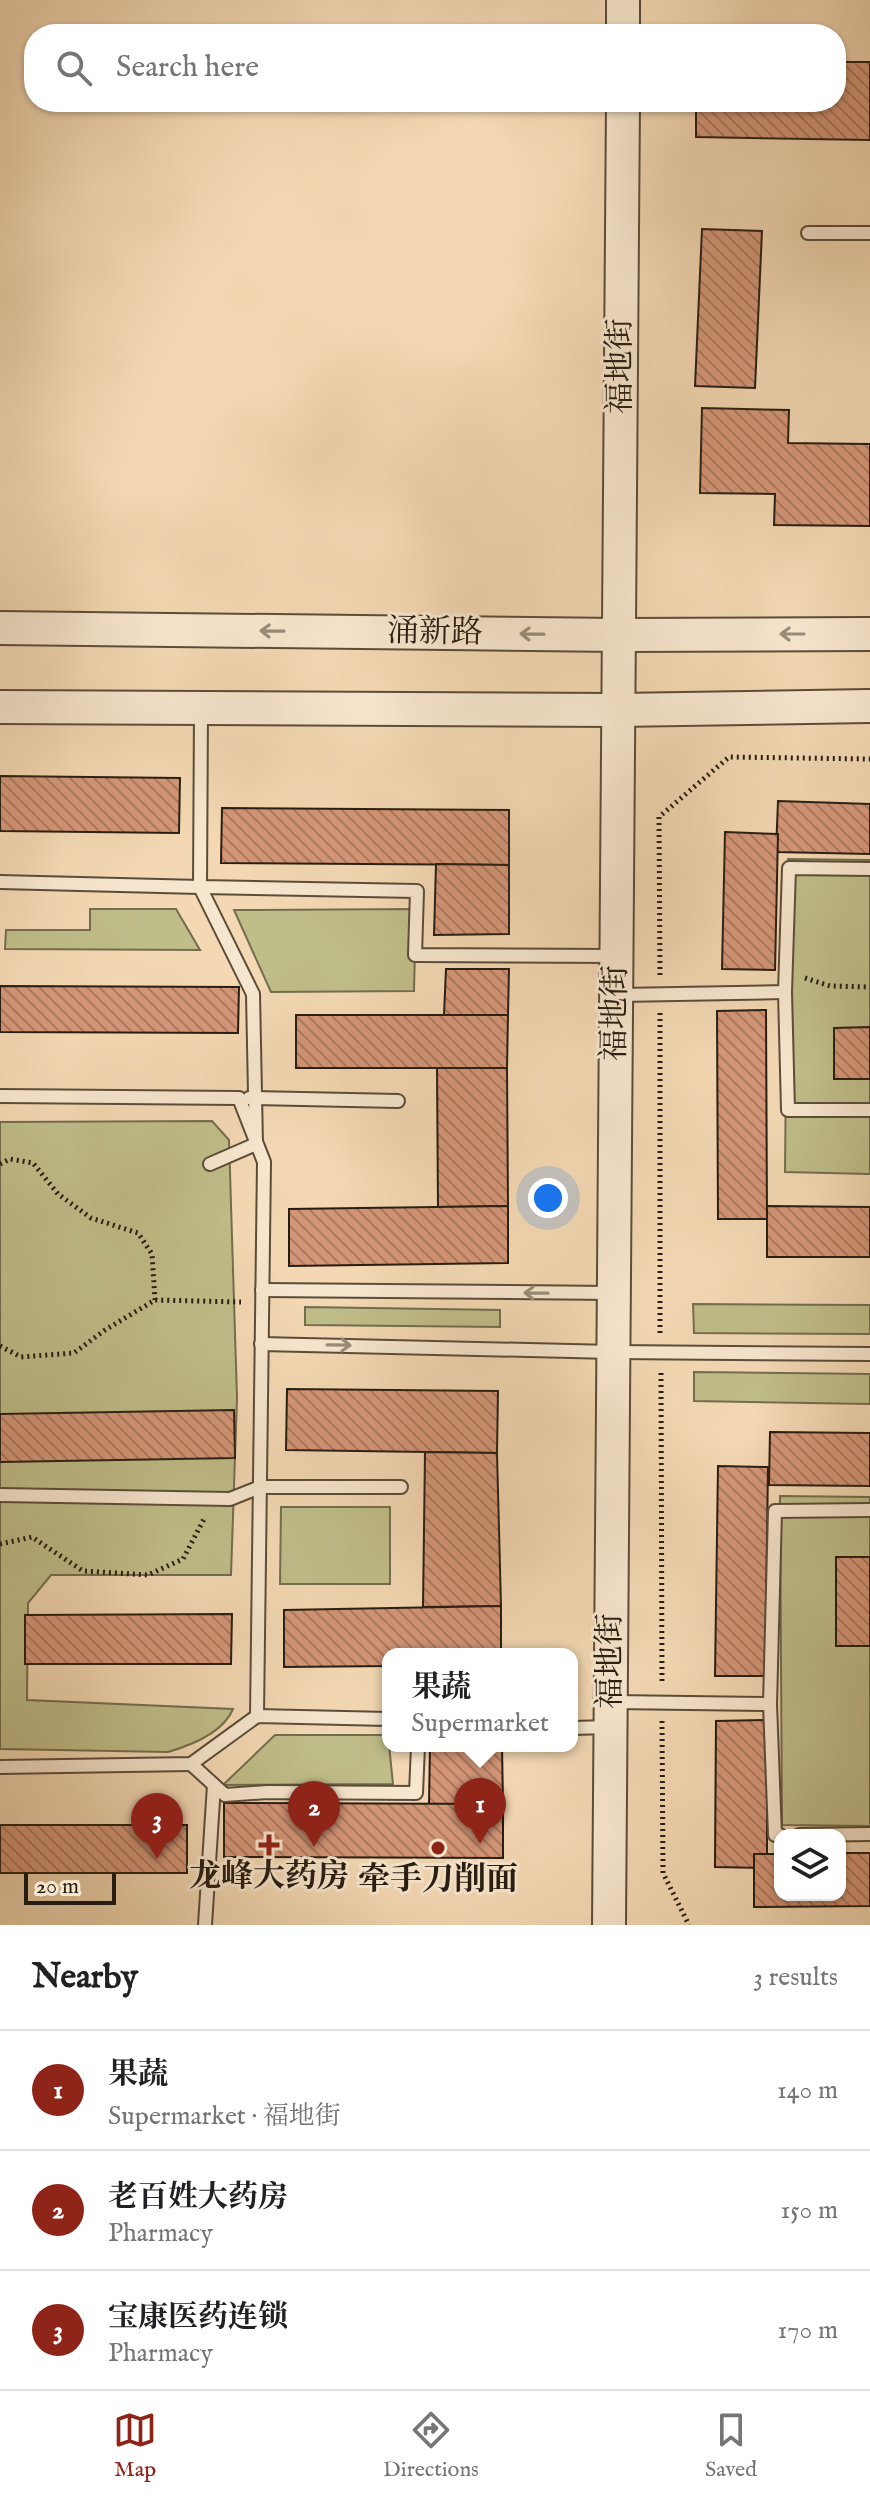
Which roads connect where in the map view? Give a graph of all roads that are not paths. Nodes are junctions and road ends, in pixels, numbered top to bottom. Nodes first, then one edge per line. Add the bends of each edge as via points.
1 (623, 0) edge
2 (623, 24) edge
3 (623, 112) edge
4 (808, 233) dead end
5 (870, 233) edge
6 (0, 628) edge
7 (870, 634) edge
8 (619, 635) junction
9 (870, 706) edge
10 (0, 707) edge
11 (201, 708) junction
12 (618, 710) junction
13 (870, 869) edge
14 (0, 882) edge
15 (200, 887) junction
16 (616, 956) junction
17 (785, 992) junction
18 (616, 995) junction
19 (0, 1096) edge
20 (239, 1098) junction
21 (398, 1101) dead end
22 (870, 1110) edge
23 (256, 1144) junction
24 (210, 1164) dead end
25 (614, 1293) junction
26 (262, 1296) junction
27 (261, 1344) junction
28 (613, 1352) junction
29 (870, 1354) edge
30 (260, 1487) junction
31 (401, 1487) dead end
32 (0, 1495) edge
33 (870, 1510) edge
34 (770, 1704) junction
35 (610, 1715) junction
36 (257, 1716) junction
37 (382, 1719) edge
38 (578, 1726) edge
39 (418, 1752) edge
40 (191, 1764) junction
41 (0, 1767) edge
42 (214, 1785) junction
43 (775, 1829) edge
44 (846, 1834) edge
45 (870, 1834) edge
46 (205, 1925) edge
47 (609, 1925) edge

1 - 2 street
3 - 8 street, 福地街
4 - 5 lane
8 -> 6 street, 涌新路
7 -> 8 street, 涌新路
8 - 12 street, 福地街
9 - 12 street
10 - 11 street
11 - 12 street
11 - 15 lane
12 - 16 street, 福地街
13 - 17 lane via 789,868
14 - 15 lane
15 - 16 lane via 417,891 415,955
15 - 23 lane via 253,994
16 - 18 street, 福地街
17 - 18 lane
17 - 22 lane via 788,1110
18 - 25 street, 福地街
19 - 20 lane
20 - 21 lane
20 - 23 lane
23 - 24 lane
23 - 26 lane via 264,1162
25 -> 26 lane
25 - 28 street, 福地街
26 - 27 lane
27 -> 28 lane
27 - 30 lane
28 - 29 lane
28 - 35 street, 福地街
30 - 31 lane
30 - 32 lane via 230,1499
30 - 36 lane
33 - 34 lane via 775,1511
34 - 35 lane via 662,1703
34 - 43 lane
35 - 38 lane
35 - 47 street, 福地街
36 - 37 lane
36 - 40 lane
39 - 42 lane via 416,1793 225,1795
40 - 41 lane
40 - 42 lane
42 - 46 lane
44 - 45 lane

